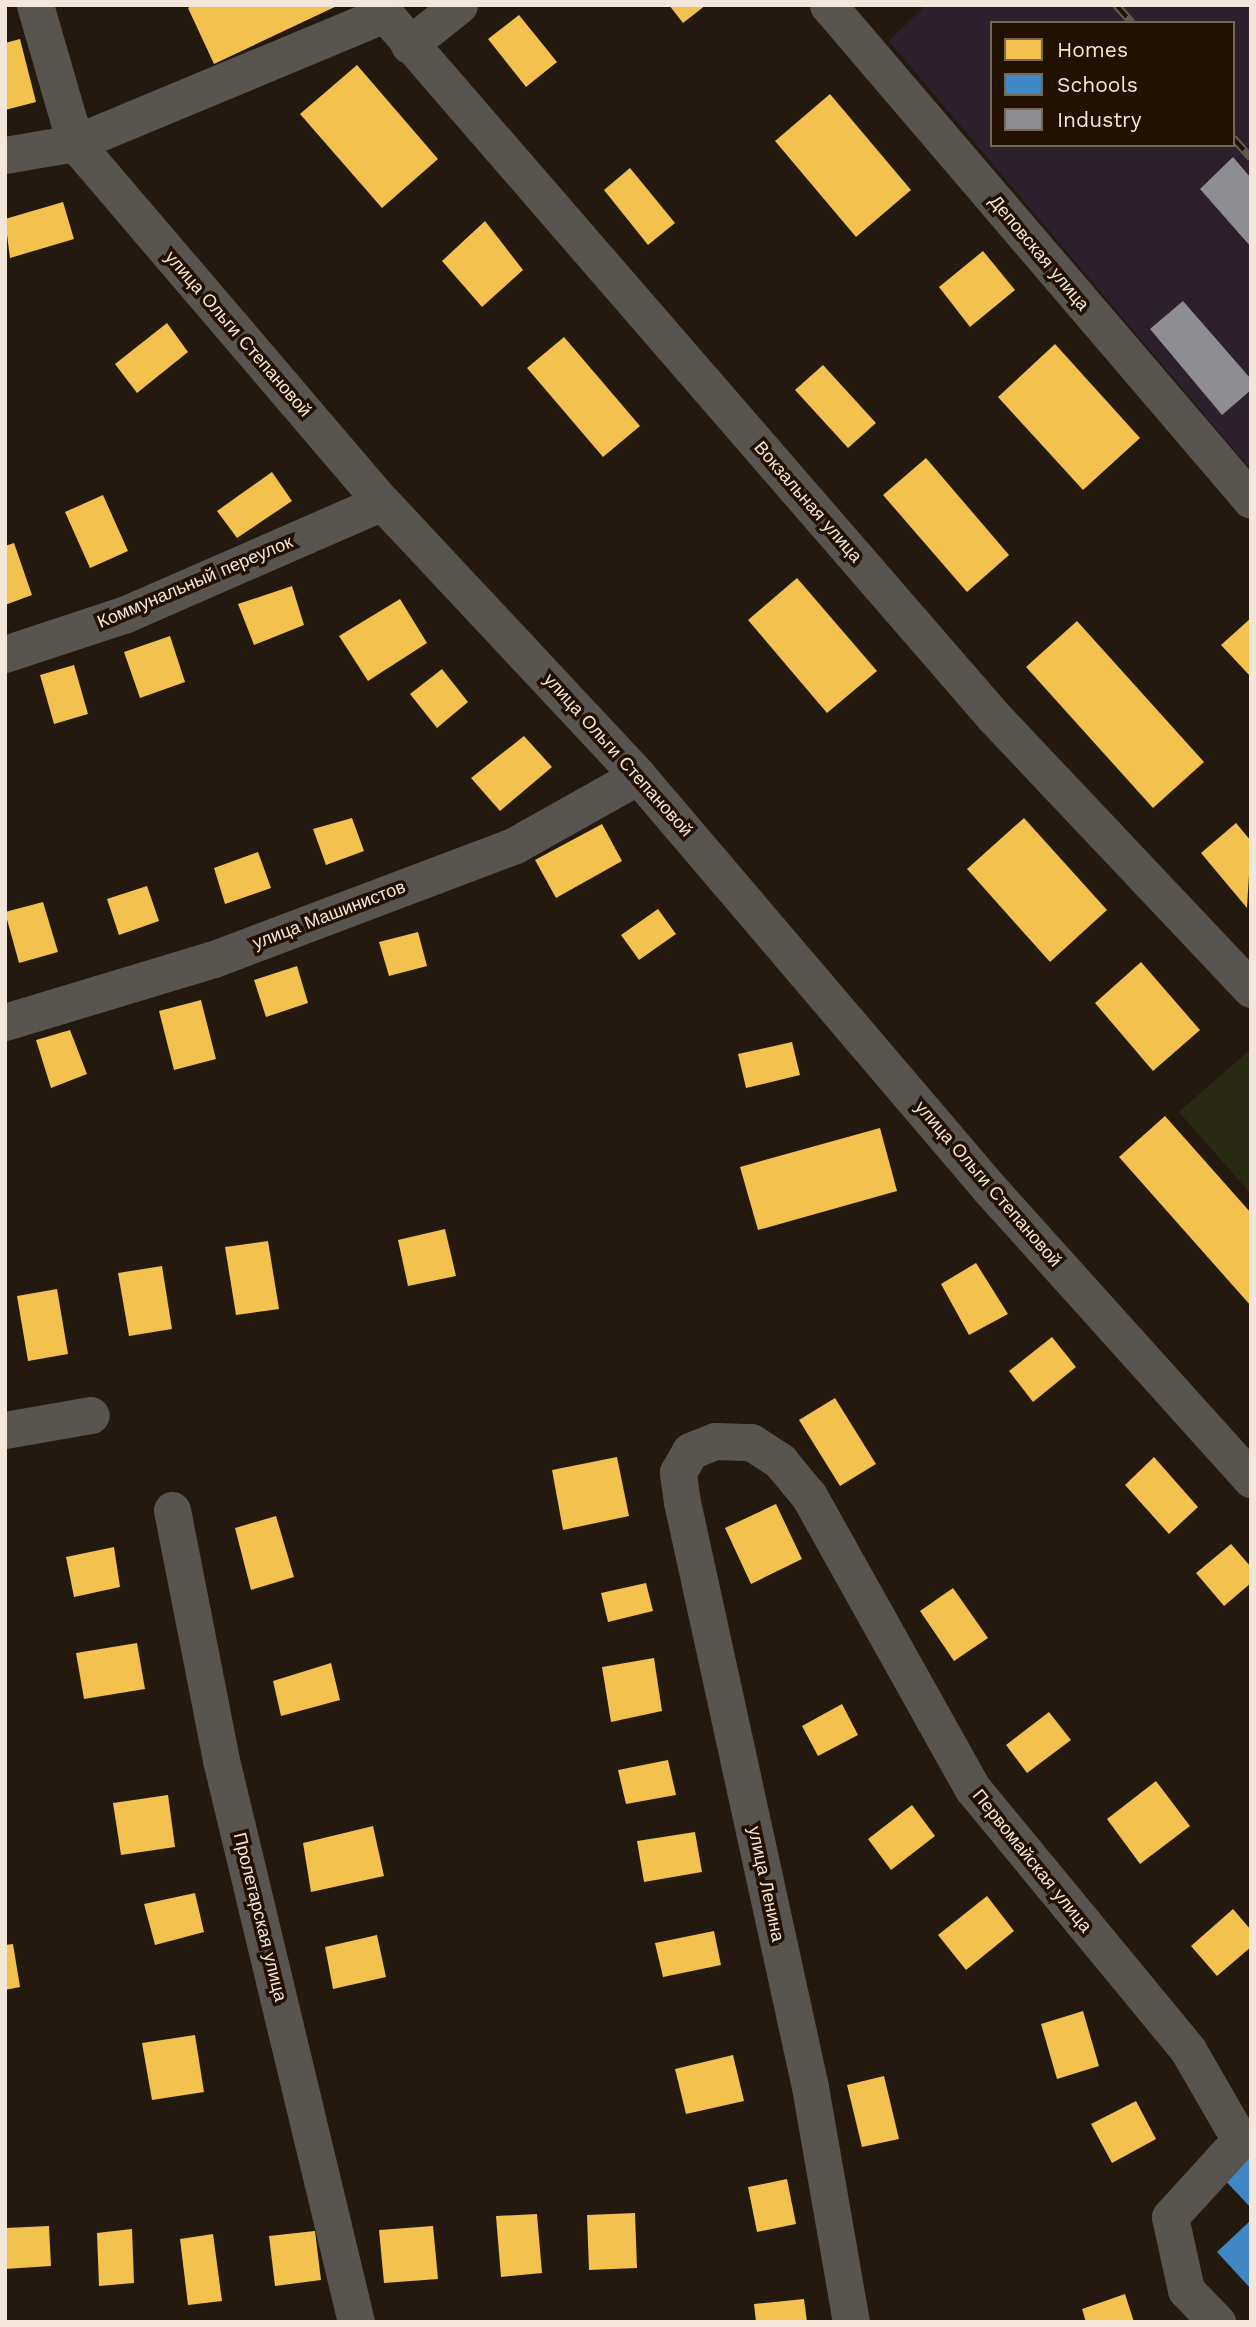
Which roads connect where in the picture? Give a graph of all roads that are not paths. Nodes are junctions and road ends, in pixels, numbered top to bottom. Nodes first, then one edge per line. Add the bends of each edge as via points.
1 (35, 5) edge
2 (459, 5) edge
3 (828, 5) edge
4 (380, 10) edge
5 (409, 46) junction
6 (75, 143) junction
7 (5, 155) edge
8 (1251, 500) edge
9 (382, 502) junction
10 (5, 654) edge
11 (638, 776) junction
12 (1251, 989) edge
13 (5, 1022) edge
14 (91, 1415) dead end
15 (5, 1430) edge
16 (690, 1451) joint
17 (1251, 1479) edge
18 (172, 1510) dead end
19 (356, 2322) edge
20 (851, 2322) edge
21 (1217, 2322) edge

1 - 6 street, улица Ольги Степановой
2 - 5 street
3 - 8 street, Деповская улица
4 - 5 street, Вокзальная улица
4 - 6 street
5 - 12 street, Вокзальная улица via 993,716
6 - 7 street
6 - 9 street, улица Ольги Степановой
9 - 10 street, Коммунальный переулок via 126,614
9 - 11 street, улица Ольги Степановой
11 - 13 street, улица Машинистов via 515,845 214,959
11 - 17 street, улица Ольги Степановой via 989,1188
14 - 15 street
16 - 20 street, улица Ленина via 678,1472 682,1502 810,2087
16 - 21 street, Первомайская улица via 715,1441 751,1442 780,1461 809,1496 973,1789 1188,2050 1240,2140 1171,2217 1186,2290
18 - 19 street, Пролетарская улица via 221,1760

